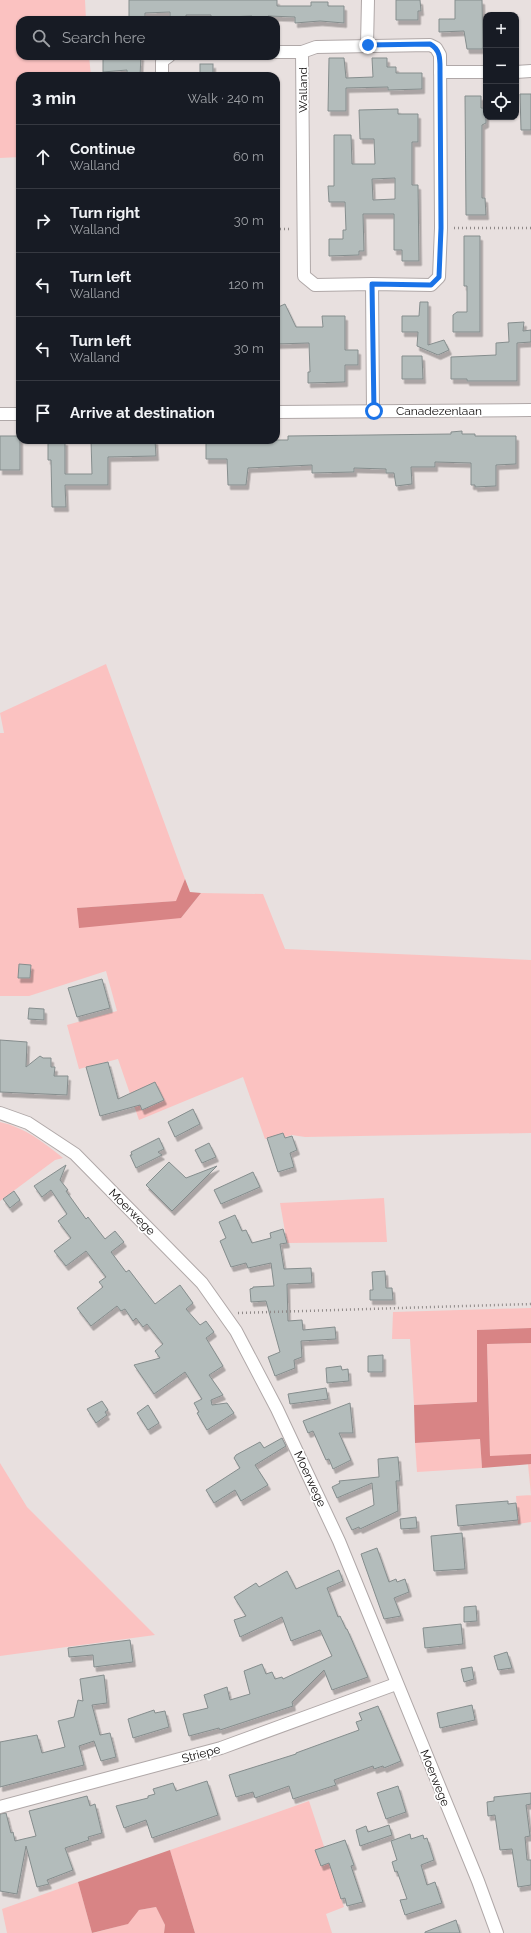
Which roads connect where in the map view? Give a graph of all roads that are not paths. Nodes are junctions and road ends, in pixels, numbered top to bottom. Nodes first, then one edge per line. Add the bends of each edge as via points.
1 (368, 0) edge
2 (368, 45) junction
3 (280, 52) edge
4 (302, 52) junction
5 (163, 60) edge
6 (162, 72) edge
7 (440, 72) junction
8 (483, 72) edge
9 (519, 72) edge
10 (531, 72) edge
11 (372, 284) junction
12 (531, 410) edge
13 (374, 411) junction
14 (280, 412) edge
15 (0, 414) edge
16 (16, 414) edge
17 (0, 1113) edge
18 (396, 1684) junction
19 (0, 1806) edge
20 (497, 1933) edge

1 - 2 street
2 - 4 street, Walland via 316,47
2 - 7 street, Walland via 430,44 440,55
3 - 4 street
4 - 11 street, Walland via 304,276 315,285
5 - 6 street
7 - 8 street
7 - 11 street, Walland via 439,277 431,285
9 - 10 street
11 - 13 street
12 - 13 street, Canadezenlaan
13 - 14 street, Canadezenlaan
15 - 16 street
17 - 18 street, Moerwege via 28,1123 75,1154 202,1283 236,1331 277,1409 340,1541
18 - 19 street, Striepe via 221,1748
18 - 20 street, Moerwege

